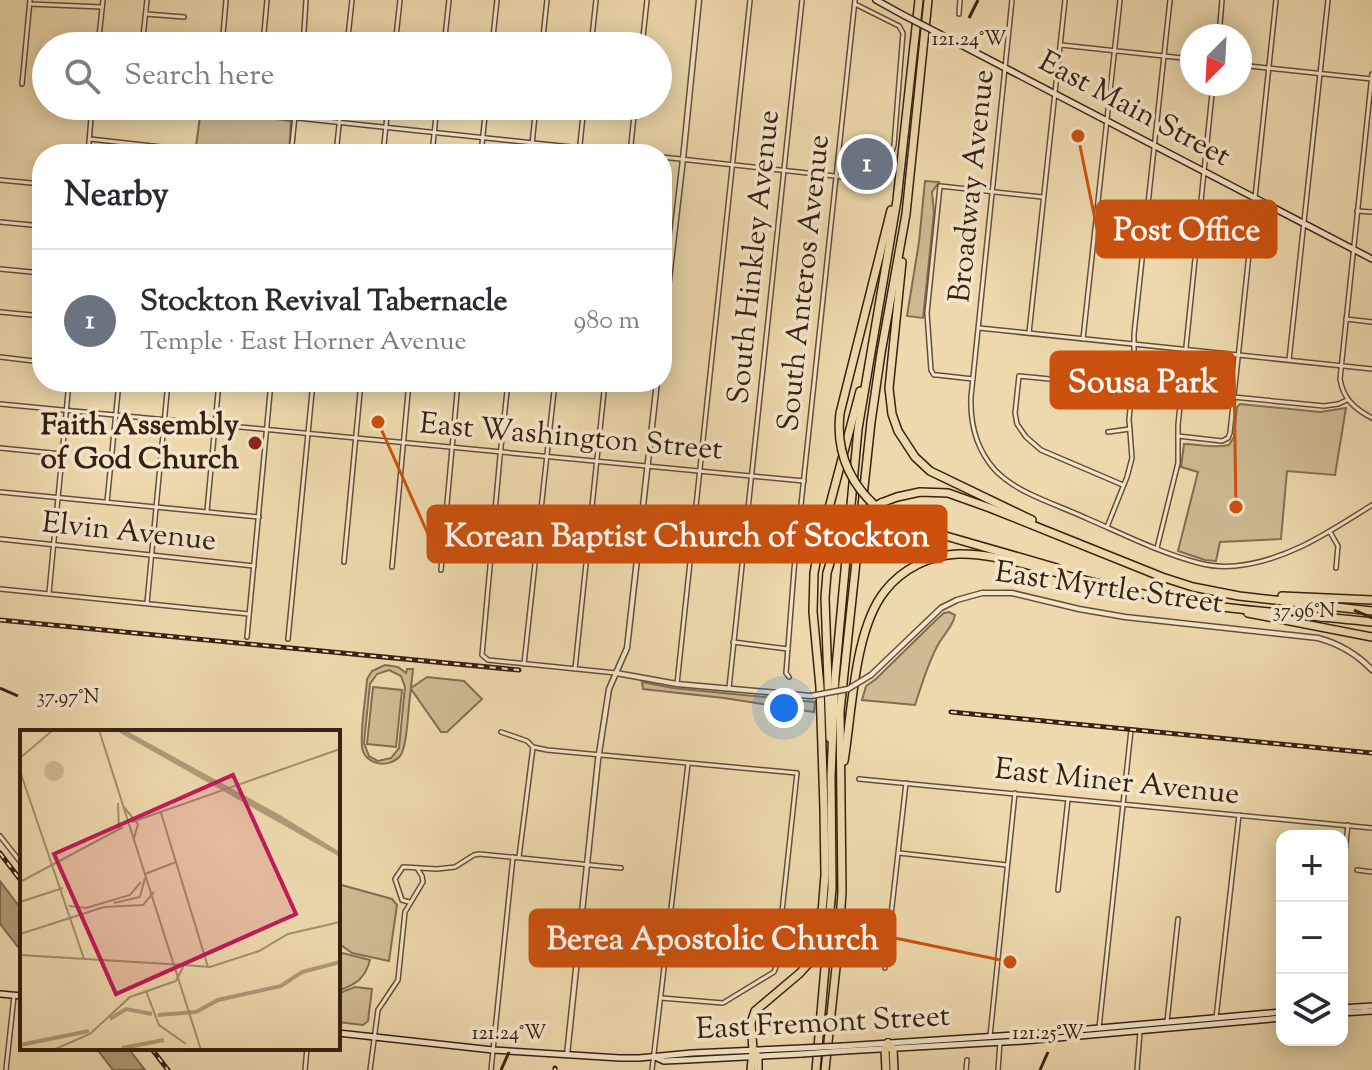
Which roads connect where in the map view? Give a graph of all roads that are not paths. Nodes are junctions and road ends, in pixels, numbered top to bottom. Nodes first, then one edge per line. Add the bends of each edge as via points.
1 (103, 0) edge
2 (147, 0) edge
3 (226, 0) edge
4 (267, 0) edge
5 (306, 0) edge
6 (352, 0) edge
7 (400, 0) edge
8 (449, 0) edge
9 (497, 0) edge
10 (547, 0) edge
11 (596, 0) edge
12 (647, 0) edge
13 (699, 0) edge
14 (750, 0) edge
15 (802, 0) edge
16 (876, 0) edge
17 (919, 0) edge
18 (928, 0) edge
19 (960, 0) edge
20 (1012, 0) edge
21 (1065, 0) edge
22 (1120, 0) edge
23 (1170, 0) edge
24 (1222, 0) edge
25 (1276, 0) edge
26 (1328, 0) edge
27 (30, 2) edge
28 (855, 2) edge
29 (102, 7) junction
30 (146, 14) junction
31 (959, 14) dead end
32 (184, 17) dead end
33 (1220, 24) edge
34 (99, 32) edge
35 (144, 32) edge
36 (224, 32) edge
37 (264, 32) edge
38 (304, 32) edge
39 (349, 32) edge
40 (397, 32) edge
41 (446, 32) edge
42 (494, 32) edge
43 (544, 32) edge
44 (593, 32) edge
45 (644, 32) edge
46 (1060, 45) junction
47 (1114, 51) junction
48 (1164, 56) junction
49 (1180, 58) edge
50 (1252, 66) edge
51 (1005, 67) junction
52 (1268, 67) junction
53 (1320, 73) junction
54 (1372, 77) edge
55 (22, 84) dead end
56 (1054, 93) junction
57 (1212, 96) edge
58 (91, 120) edge
59 (294, 120) edge
60 (316, 120) edge
61 (387, 120) edge
62 (435, 120) edge
63 (484, 120) edge
64 (534, 120) edge
65 (583, 120) edge
66 (634, 120) edge
67 (1105, 120) junction
68 (339, 122) junction
69 (386, 127) junction
70 (434, 133) junction
71 (905, 137) junction
72 (482, 138) junction
73 (90, 139) junction
74 (532, 143) junction
75 (89, 144) edge
76 (135, 144) edge
77 (292, 144) edge
78 (337, 144) edge
79 (384, 144) edge
80 (433, 144) edge
81 (482, 144) edge
82 (542, 144) edge
83 (580, 144) edge
84 (631, 144) edge
85 (1154, 145) junction
86 (672, 158) edge
87 (683, 159) junction
88 (732, 164) junction
89 (784, 170) junction
90 (1204, 171) junction
91 (836, 175) junction
92 (0, 180) edge
93 (32, 183) edge
94 (993, 193) junction
95 (1254, 197) junction
96 (1043, 198) junction
97 (1357, 211) junction
98 (1372, 212) edge
99 (906, 214) junction
100 (0, 222) edge
101 (1304, 223) junction
102 (32, 225) edge
103 (1353, 249) junction
104 (672, 253) edge
105 (1372, 259) edge
106 (0, 269) edge
107 (32, 272) edge
108 (0, 312) edge
109 (32, 315) edge
110 (1346, 319) junction
111 (1372, 322) edge
112 (979, 328) junction
113 (1029, 333) junction
114 (1083, 339) junction
115 (1133, 344) junction
116 (1185, 349) junction
117 (1237, 355) junction
118 (0, 357) edge
119 (1289, 360) junction
120 (32, 361) edge
121 (1341, 366) junction
122 (1372, 369) edge
123 (866, 379) junction
124 (973, 379) junction
125 (1060, 380) junction
126 (1133, 387) junction
127 (68, 392) edge
128 (118, 392) edge
129 (167, 392) edge
130 (218, 392) edge
131 (270, 392) edge
132 (312, 392) edge
133 (360, 392) edge
134 (408, 392) edge
135 (457, 392) edge
136 (507, 392) edge
137 (554, 392) edge
138 (604, 392) edge
139 (656, 392) edge
140 (1233, 397) junction
141 (1347, 400) junction
142 (0, 404) edge
143 (1061, 405) dead end
144 (66, 411) junction
145 (115, 415) junction
146 (1372, 418) edge
147 (164, 420) junction
148 (215, 425) junction
149 (1130, 429) junction
150 (267, 430) junction
151 (1108, 432) dead end
152 (308, 433) junction
153 (1178, 436) junction
154 (356, 438) junction
155 (404, 443) junction
156 (452, 447) junction
157 (0, 448) edge
158 (500, 452) junction
159 (62, 454) junction
160 (547, 456) junction
161 (597, 461) junction
162 (647, 466) junction
163 (699, 470) junction
164 (752, 476) junction
165 (804, 481) junction
166 (1123, 485) junction
167 (0, 492) edge
168 (58, 497) junction
169 (107, 502) junction
170 (1372, 505) edge
171 (156, 507) junction
172 (207, 511) junction
173 (259, 517) junction
174 (1107, 527) junction
175 (1330, 532) junction
176 (0, 539) edge
177 (54, 545) junction
178 (1157, 548) junction
179 (151, 555) junction
180 (1110, 556) junction
181 (344, 562) dead end
182 (254, 566) junction
183 (392, 567) dead end
184 (1336, 568) dead end
185 (441, 570) dead end
186 (0, 589) edge
187 (1124, 589) junction
188 (49, 593) junction
189 (1224, 594) junction
190 (1372, 600) edge
191 (1191, 602) junction
192 (147, 603) junction
193 (1372, 611) edge
194 (249, 614) junction
195 (1372, 622) edge
196 (247, 637) dead end
197 (1372, 637) edge
198 (288, 639) dead end
199 (733, 642) junction
200 (788, 649) junction
201 (524, 664) junction
202 (575, 669) junction
203 (1372, 670) edge
204 (616, 673) junction
205 (789, 677) dead end
206 (677, 684) junction
207 (729, 688) junction
208 (1131, 730) dead end
209 (501, 732) dead end
210 (533, 747) junction
211 (599, 754) junction
212 (833, 754) junction
213 (688, 762) junction
214 (859, 779) dead end
215 (841, 781) junction
216 (906, 783) junction
217 (1015, 793) junction
218 (1068, 799) junction
219 (1124, 804) junction
220 (1239, 815) junction
221 (1348, 825) junction
222 (1372, 828) edge
223 (1347, 830) edge
224 (0, 836) edge
225 (898, 853) junction
226 (513, 857) junction
227 (519, 857) junction
228 (20, 861) edge
229 (587, 865) junction
230 (1007, 865) junction
231 (416, 868) junction
232 (621, 868) dead end
233 (1357, 870) dead end
234 (1372, 872) edge
235 (1058, 890) dead end
236 (402, 900) junction
237 (409, 902) junction
238 (405, 912) junction
239 (1178, 919) dead end
240 (885, 968) dead end
241 (0, 994) edge
242 (14, 996) junction
243 (20, 996) edge
244 (661, 998) junction
245 (1372, 1008) edge
246 (1348, 1010) edge
247 (1276, 1016) edge
248 (1215, 1021) junction
249 (1166, 1025) junction
250 (1140, 1027) junction
251 (1099, 1028) junction
252 (340, 1033) edge
253 (374, 1037) junction
254 (990, 1040) junction
255 (1000, 1042) junction
256 (888, 1047) junction
257 (307, 1050) edge
258 (493, 1050) junction
259 (567, 1055) junction
260 (754, 1055) junction
261 (654, 1057) junction
262 (967, 1060) dead end
263 (6, 1070) edge
264 (305, 1070) edge
265 (370, 1070) edge
266 (491, 1070) edge
267 (652, 1070) edge
268 (751, 1070) edge
269 (758, 1070) edge
270 (813, 1070) edge
271 (828, 1070) edge
272 (886, 1070) edge
273 (894, 1070) edge
274 (966, 1070) edge
275 (998, 1070) edge
276 (1137, 1070) edge

1 - 29 street
2 - 30 street
3 - 36 street
4 - 37 street
5 - 38 street
6 - 39 street
7 - 40 street
8 - 41 street
9 - 42 street
10 - 43 street
11 - 44 street
12 - 45 street
13 - 87 street
14 - 88 street
15 - 89 street, South Hinkley Avenue
16 - 51 main road, East Main Street, bridge
17 - 71 highway
18 - 99 highway
19 - 31 street
20 - 51 street, Broadway Avenue
21 - 46 street
22 - 47 street
23 - 48 street
24 - 33 street
25 - 52 street
26 - 53 street
27 - 29 street
27 - 55 street
28 - 91 street, South Anteros Avenue
28 - 91 street via 903,33 894,145 880,181
29 - 34 street
30 - 32 street
30 - 35 street
46 - 47 street
46 - 56 street
47 - 48 street
47 - 67 street
48 - 49 street
48 - 85 street
50 - 52 street
51 - 56 main road, East Main Street
51 - 94 street, Broadway Avenue
52 - 53 street
52 - 95 street
53 - 54 street
53 - 101 street
54 - 97 street
56 - 67 main road, East Main Street
56 - 96 street
57 - 90 street
58 - 73 street
59 - 77 street
60 - 68 street
61 - 69 street
62 - 70 street
63 - 72 street
64 - 74 street
65 - 83 street
66 - 84 street
67 - 85 main road, East Main Street
67 - 114 street
68 - 69 street
68 - 78 street
69 - 70 street
69 - 79 street
70 - 72 street
70 - 80 street
71 - 123 highway
71 - 187 highway, bridge via 840,413 840,443 850,474 887,515 911,526
72 - 74 street
72 - 81 street
73 - 75 street
73 - 76 street
74 - 82 street
85 - 90 main road, East Main Street
85 - 115 street
86 - 87 street
87 - 88 street
87 - 104 street
88 - 89 street
88 - 163 street
89 - 91 street
89 - 164 street, South Hinkley Avenue
90 - 95 main road, East Main Street
90 - 116 street
91 - 165 street, South Anteros Avenue
92 - 93 street
94 - 96 street
94 - 112 street, Broadway Avenue
94 - 124 street via 940,186 927,313 931,370 934,375
95 - 101 main road, East Main Street
95 - 117 street
96 - 113 street
97 - 98 street
97 - 103 street
99 - 180 highway via 889,388 903,441 921,464 942,478
99 - 215 highway via 871,422 840,711
100 - 102 street
101 - 103 main road, East Main Street
101 - 119 street
103 - 105 main road, East Main Street
103 - 110 street
106 - 107 street
108 - 109 street
110 - 111 street
110 - 121 street
112 - 113 street
112 - 124 street, Broadway Avenue
113 - 114 street
114 - 115 street
115 - 116 street
115 - 126 street
116 - 117 street
116 - 153 street
117 - 119 street
117 - 140 street
118 - 120 street
119 - 121 street
121 - 122 street
121 - 141 street
123 - 212 highway via 835,678
123 - 260 highway via 814,573 824,809 820,938 809,963 755,1011
124 - 174 street, Broadway Avenue via 973,427 997,472 1019,488
125 - 126 street
125 - 143 street
125 - 166 street via 1019,376 1017,424 1041,450
126 - 149 street
127 - 144 street
128 - 145 street
129 - 147 street
130 - 148 street
131 - 150 street
132 - 152 street
133 - 154 street
134 - 155 street
135 - 156 street
136 - 158 street
137 - 160 street
138 - 161 street
139 - 162 street
140 - 141 street via 1324,406
140 - 153 street via 1228,438
141 - 146 street
142 - 144 street, East Washington Street
144 - 145 street, East Washington Street
144 - 159 street
145 - 147 street, East Washington Street
145 - 169 street
147 - 148 street, East Washington Street
147 - 171 street
148 - 150 street, East Washington Street
148 - 172 street
149 - 151 street
149 - 166 street via 1132,458
150 - 152 street, East Washington Street
150 - 173 street
152 - 154 street, East Washington Street
152 - 198 street
153 - 178 street via 1178,463
154 - 155 street, East Washington Street
154 - 181 street
155 - 156 street, East Washington Street
155 - 183 street
156 - 158 street, East Washington Street
156 - 185 street
157 - 159 street
158 - 160 street, East Washington Street
158 - 201 street, East Myrtle Street via 482,650 488,660
159 - 168 street
160 - 161 street, East Washington Street
160 - 201 street
161 - 162 street, East Washington Street
161 - 202 street
162 - 163 street, East Washington Street
162 - 204 street via 627,648
163 - 164 street, East Washington Street
163 - 206 street
164 - 165 street, East Washington Street
164 - 199 street, South Hinkley Avenue
165 - 200 street, South Anteros Avenue
166 - 174 street
167 - 168 street
168 - 169 street
168 - 177 street
169 - 171 street
170 - 175 street, Broadway Avenue
171 - 172 street
171 - 179 street
172 - 173 street
173 - 182 street
174 - 178 street, Broadway Avenue
175 - 178 street, Broadway Avenue via 1281,556 1236,566 1201,564
175 - 184 street via 1338,546
176 - 177 street, Elvin Avenue
177 - 179 street, Elvin Avenue
177 - 188 street
179 - 182 street, Elvin Avenue
179 - 192 street
180 - 189 highway
180 - 212 highway, bridge via 948,493 897,497 862,516 846,532 827,573 828,730
182 - 194 street
186 - 188 street
187 - 191 highway
187 - 215 highway via 970,554 931,559 903,573 879,599 867,626
188 - 192 street
189 - 190 highway
189 - 193 highway
191 - 195 highway
191 - 197 highway
192 - 194 street
194 - 196 street
199 - 200 street
199 - 207 street, South Hinkley Avenue
200 - 205 street, South Anteros Avenue
201 - 202 street, East Myrtle Street
202 - 204 street, East Myrtle Street
203 - 207 street, East Myrtle Street, bridge via 1350,651 1318,638 1125,617 992,592 941,608 871,675 848,689 811,696
204 - 206 street, East Myrtle Street
204 - 211 street
206 - 207 street, East Myrtle Street
208 - 219 street
209 - 210 street
210 - 211 street
210 - 227 street
211 - 213 street
211 - 229 street
212 - 270 highway via 832,900
213 - 244 street
213 - 244 street via 797,773 776,967 723,1003
214 - 216 street, East Miner Avenue
215 - 271 highway via 841,902
216 - 217 street, East Miner Avenue
216 - 225 street
217 - 218 street, East Miner Avenue
217 - 230 street
218 - 219 street, East Miner Avenue
218 - 235 street
219 - 220 street, East Miner Avenue
219 - 251 street
220 - 221 street, East Miner Avenue
220 - 248 street
221 - 222 street, East Miner Avenue
221 - 223 street
224 - 228 street
225 - 230 street
225 - 240 street
226 - 227 street
226 - 231 street via 476,854 455,867
226 - 258 street
227 - 229 street
229 - 232 street
229 - 259 street
230 - 254 street
231 - 236 street via 403,867 397,873
231 - 237 street via 423,882
233 - 234 street
236 - 237 street
236 - 238 street
237 - 238 street
238 - 253 street via 398,980 378,1010
239 - 249 street
241 - 242 main road
242 - 243 main road
242 - 263 street
244 - 261 street
245 - 246 main road
247 - 248 main road, East Fremont Street
248 - 249 main road, East Fremont Street
249 - 250 main road, East Fremont Street
250 - 251 main road, East Fremont Street
250 - 255 main road, East Fremont Street
250 - 276 street
251 - 254 main road, East Fremont Street
252 - 253 main road, East Fremont Street
253 - 258 main road, East Fremont Street
253 - 265 street
254 - 255 main road, East Fremont Street
254 - 256 main road, East Fremont Street
255 - 275 street
256 - 260 main road, East Fremont Street, bridge
256 - 272 highway
256 - 273 highway
257 - 264 street
258 - 259 main road, East Fremont Street
258 - 266 street
259 - 261 main road, East Fremont Street
260 - 261 main road, East Fremont Street
260 - 268 highway
260 - 269 highway
261 - 267 street
262 - 274 street

